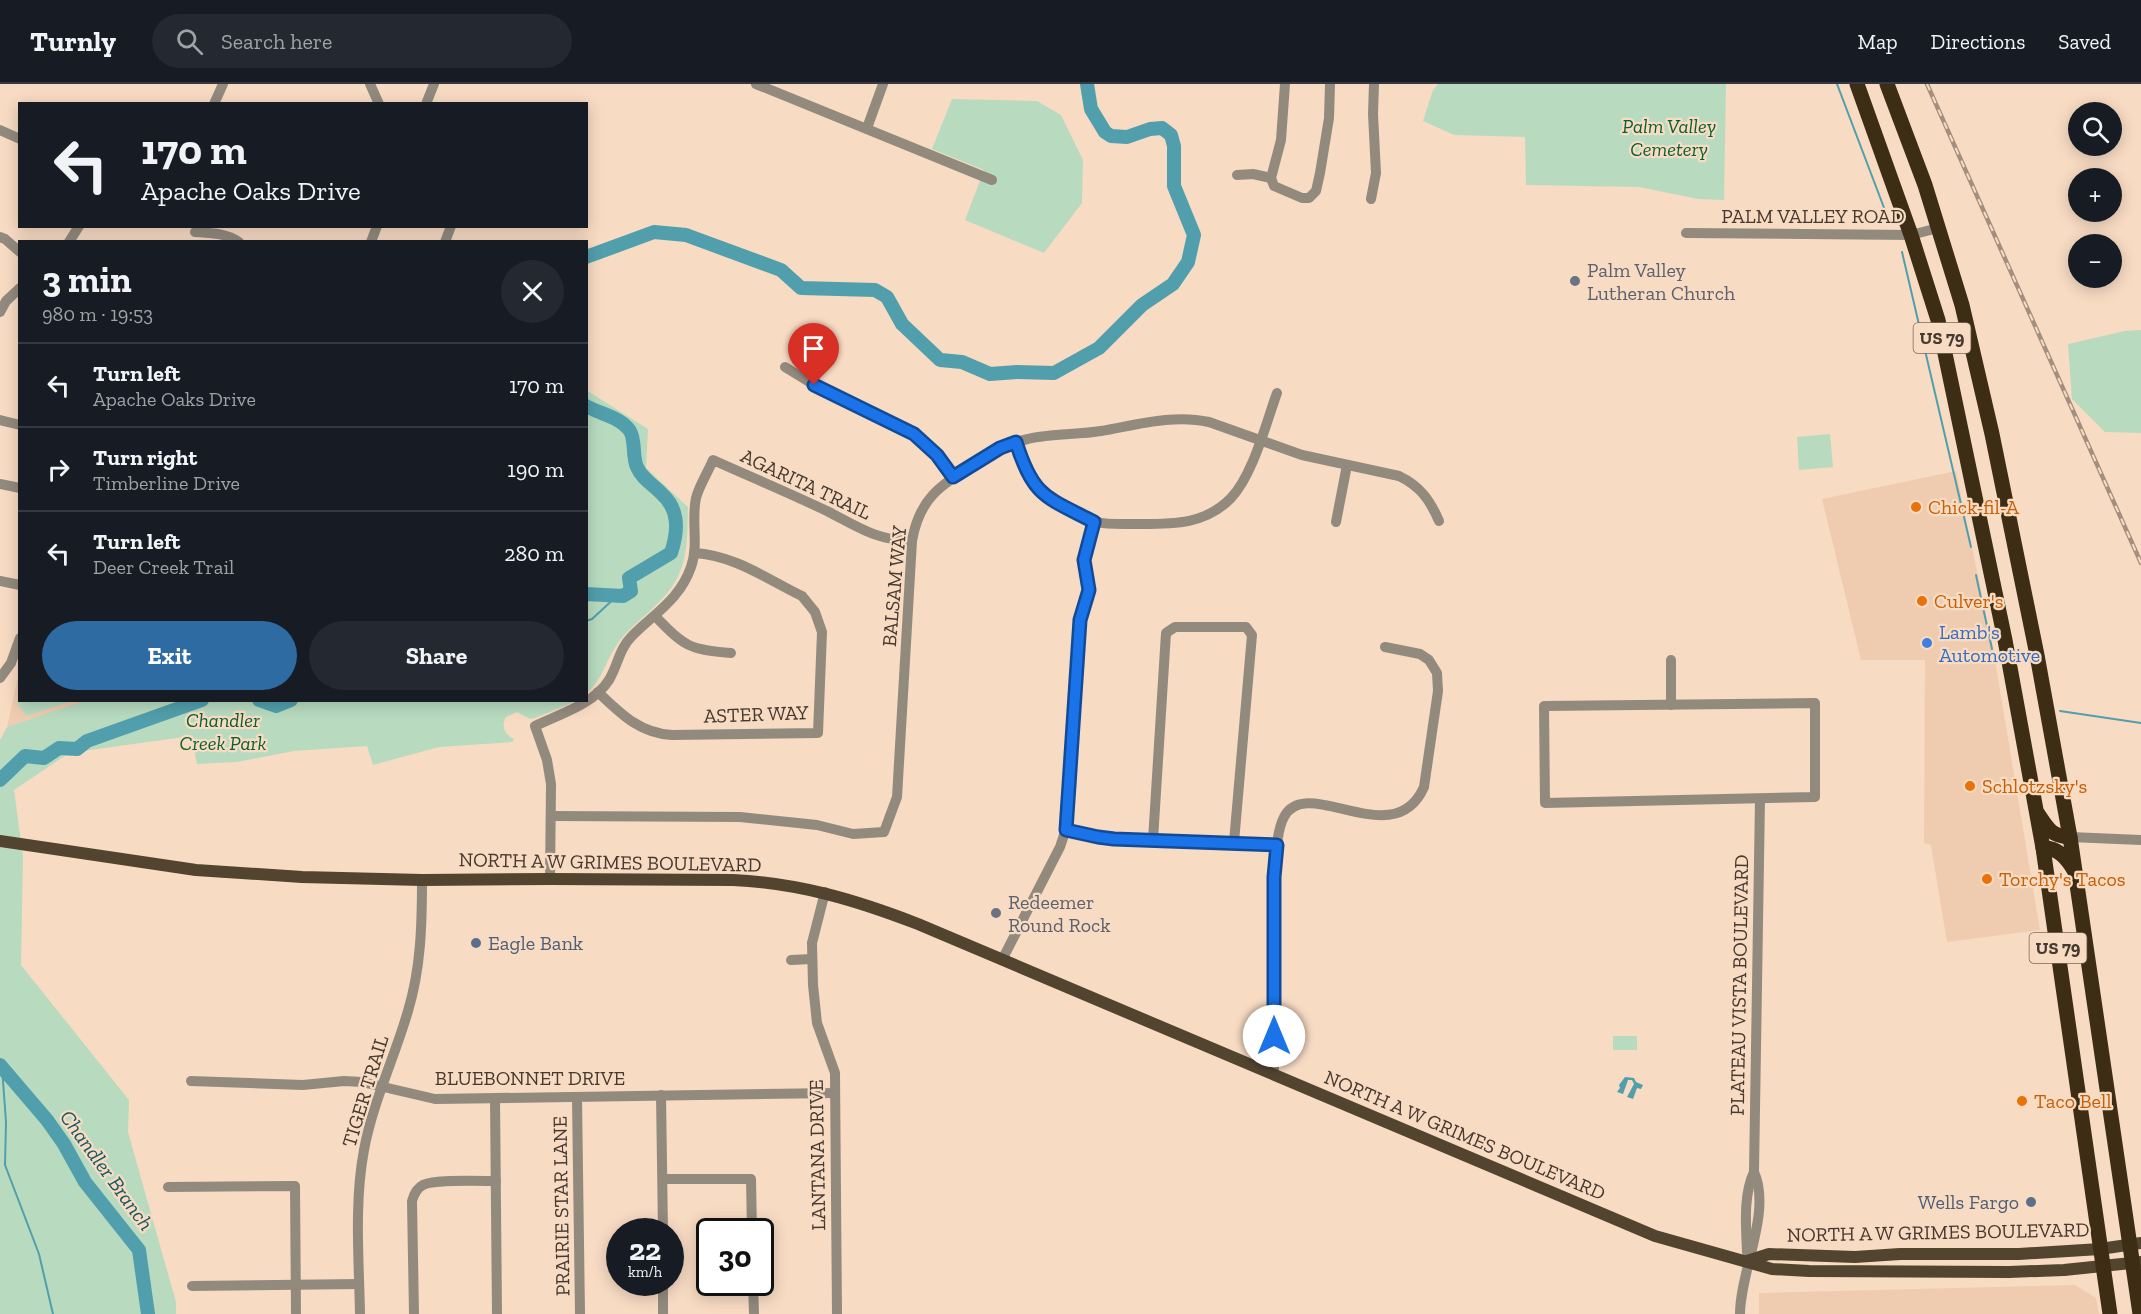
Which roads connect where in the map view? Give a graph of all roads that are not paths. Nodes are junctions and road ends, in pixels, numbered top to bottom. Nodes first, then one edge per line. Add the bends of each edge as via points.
1 (223, 84) edge
2 (370, 84) edge
3 (434, 84) edge
4 (756, 84) edge
5 (883, 84) edge
6 (1285, 84) edge
7 (1330, 84) edge
8 (1374, 84) edge
9 (1857, 84) edge
10 (1887, 84) edge
11 (215, 102) edge
12 (379, 102) edge
13 (427, 102) edge
14 (867, 128) junction
15 (0, 130) edge
16 (18, 139) edge
17 (1237, 175) dead end
18 (992, 180) dead end
19 (1272, 182) junction
20 (1371, 200) dead end
21 (1938, 228) junction
22 (194, 233) edge
23 (1686, 233) dead end
24 (1911, 236) junction
25 (0, 237) edge
26 (236, 240) edge
27 (18, 250) edge
28 (18, 290) edge
29 (0, 312) edge
30 (785, 367) dead end
31 (1277, 393) dead end
32 (0, 420) edge
33 (18, 424) edge
34 (1260, 440) junction
35 (1016, 442) junction
36 (1347, 465) junction
37 (953, 477) junction
38 (0, 484) edge
39 (18, 488) edge
40 (1439, 521) dead end
41 (1094, 522) junction
42 (1336, 522) dead end
43 (912, 542) junction
44 (694, 553) junction
45 (0, 581) edge
46 (18, 585) edge
47 (655, 616) junction
48 (18, 644) edge
49 (1385, 647) dead end
50 (731, 652) dead end
51 (1671, 660) dead end
52 (0, 678) edge
53 (598, 692) junction
54 (588, 699) edge
55 (584, 702) edge
56 (1671, 705) junction
57 (1760, 799) junction
58 (2036, 812) junction
59 (552, 816) junction
60 (1066, 830) junction
61 (2070, 837) junction
62 (1153, 840) junction
63 (2141, 840) edge
64 (0, 841) edge
65 (1234, 842) junction
66 (1277, 845) junction
67 (2043, 848) junction
68 (2076, 875) junction
69 (550, 879) junction
70 (422, 880) junction
71 (825, 892) junction
72 (812, 959) junction
73 (791, 960) dead end
74 (1002, 960) junction
75 (1274, 1074) junction
76 (190, 1081) dead end
77 (384, 1086) junction
78 (835, 1093) junction
79 (661, 1095) junction
80 (577, 1098) junction
81 (495, 1099) junction
82 (663, 1179) junction
83 (496, 1181) junction
84 (168, 1187) dead end
85 (663, 1218) edge
86 (752, 1218) edge
87 (2135, 1244) edge
88 (2100, 1249) junction
89 (1965, 1254) junction
90 (1747, 1261) junction
91 (2137, 1263) edge
92 (2102, 1266) junction
93 (1873, 1271) junction
94 (296, 1283) junction
95 (359, 1284) junction
96 (192, 1286) dead end
97 (663, 1296) edge
98 (753, 1296) edge
99 (296, 1314) edge
100 (360, 1314) edge
101 (414, 1314) edge
102 (497, 1314) edge
103 (580, 1314) edge
104 (663, 1314) edge
105 (754, 1314) edge
106 (837, 1314) edge
107 (1740, 1314) edge
108 (2110, 1314) edge
109 (2140, 1314) edge

1 - 11 street
2 - 12 street
3 - 13 street
4 - 14 street
5 - 14 street
6 - 19 street via 1281,140
7 - 19 street via 1329,118 1316,191 1309,198 1302,198
8 - 20 street via 1376,172
9 - 24 highway, US 79
10 - 21 highway, US 79
14 - 18 street
15 - 16 street
17 - 19 street via 1253,174
21 - 24 street, PALM VALLEY ROAD
21 - 61 highway, US 79 via 1962,305 1992,434
22 - 26 street
23 - 24 street, PALM VALLEY ROAD
24 - 58 highway, US 79 via 1938,320 2005,640
25 - 27 street
28 - 29 street
30 - 37 street via 914,434
31 - 34 street
32 - 33 street
34 - 35 street, BALSAM WAY via 1209,422 1183,418
34 - 36 street, BALSAM WAY
34 - 41 street via 1239,489 1208,515 1173,524
35 - 37 street, BALSAM WAY
35 - 41 street via 1029,477 1040,491
36 - 40 street, BALSAM WAY via 1409,481 1426,495
36 - 42 street
37 - 43 street, BALSAM WAY via 937,489 922,509
38 - 39 street
41 - 60 street via 1084,560 1089,590 1080,620
43 - 44 street, AGARITA TRAIL via 873,535 713,460 696,498
43 - 59 street, BALSAM WAY via 897,797 884,832 853,834 817,825 747,818
44 - 47 street, AGARITA TRAIL via 681,588
44 - 53 street, ASTER WAY via 732,561 810,603 822,632 818,733 660,733 630,721
45 - 46 street
47 - 50 street via 687,645 705,651
47 - 53 street, AGARITA TRAIL via 625,645 608,681
48 - 52 street
49 - 66 street via 1420,654 1430,660 1437,673 1434,722 1420,795 1407,809 1385,816 1298,804 1284,815
51 - 56 street
53 - 54 street, AGARITA TRAIL
55 - 59 street, AGARITA TRAIL via 536,726 551,784
56 - 57 street via 1815,703 1815,797
56 - 57 street via 1544,706 1545,803
57 - 90 street, PLATEAU VISTA BOULEVARD via 1754,1172 1749,1182 1746,1215
58 - 61 highway via 2052,834
58 - 67 highway, US 79
59 - 69 street, AGARITA TRAIL
60 - 62 street via 1098,837
60 - 74 street
61 - 63 street
61 - 68 highway, US 79
62 - 65 street
62 - 65 street via 1166,633 1175,627 1246,627 1252,635
64 - 70 main road, NORTH A W GRIMES BOULEVARD via 196,870
65 - 66 street
66 - 75 street
67 - 68 highway via 2052,847 2059,852
67 - 88 highway, US 79
68 - 87 highway, US 79
69 - 70 main road, NORTH A W GRIMES BOULEVARD
69 - 71 main road, NORTH A W GRIMES BOULEVARD via 763,882
70 - 77 street, TIGER TRAIL via 419,959 409,1010
71 - 72 street, LANTANA DRIVE via 812,943
71 - 74 main road, NORTH A W GRIMES BOULEVARD via 867,904
72 - 73 street
72 - 78 street, LANTANA DRIVE via 817,1023 835,1073
74 - 75 main road, NORTH A W GRIMES BOULEVARD
75 - 90 main road, NORTH A W GRIMES BOULEVARD via 1655,1236
76 - 77 street, BLUEBONNET DRIVE via 344,1081
77 - 81 street, BLUEBONNET DRIVE via 435,1099
77 - 95 street, TIGER TRAIL via 368,1132 360,1172
78 - 79 street, BLUEBONNET DRIVE
78 - 106 street, LANTANA DRIVE
79 - 80 street, BLUEBONNET DRIVE
79 - 82 street
80 - 81 street, BLUEBONNET DRIVE
80 - 103 street, PRAIRIE STAR LANE
81 - 83 street
82 - 85 street
82 - 86 street via 751,1179
83 - 101 street via 430,1183 418,1189 412,1201
83 - 102 street
84 - 94 street via 295,1186
87 - 88 main road, NORTH A W GRIMES BOULEVARD
87 - 91 highway, US 79
88 - 89 main road, NORTH A W GRIMES BOULEVARD
88 - 92 highway, US 79
89 - 90 main road, NORTH A W GRIMES BOULEVARD via 1769,1254
89 - 93 main road via 1948,1264 1903,1265
90 - 93 main road, NORTH A W GRIMES BOULEVARD via 1772,1269
90 - 107 street, PLATEAU VISTA BOULEVARD
91 - 92 main road, NORTH A W GRIMES BOULEVARD
91 - 109 highway, US 79
92 - 93 main road, NORTH A W GRIMES BOULEVARD via 2009,1272
92 - 108 highway, US 79
94 - 95 street
94 - 96 street
94 - 99 street
95 - 100 street, TIGER TRAIL
97 - 104 street
98 - 105 street

